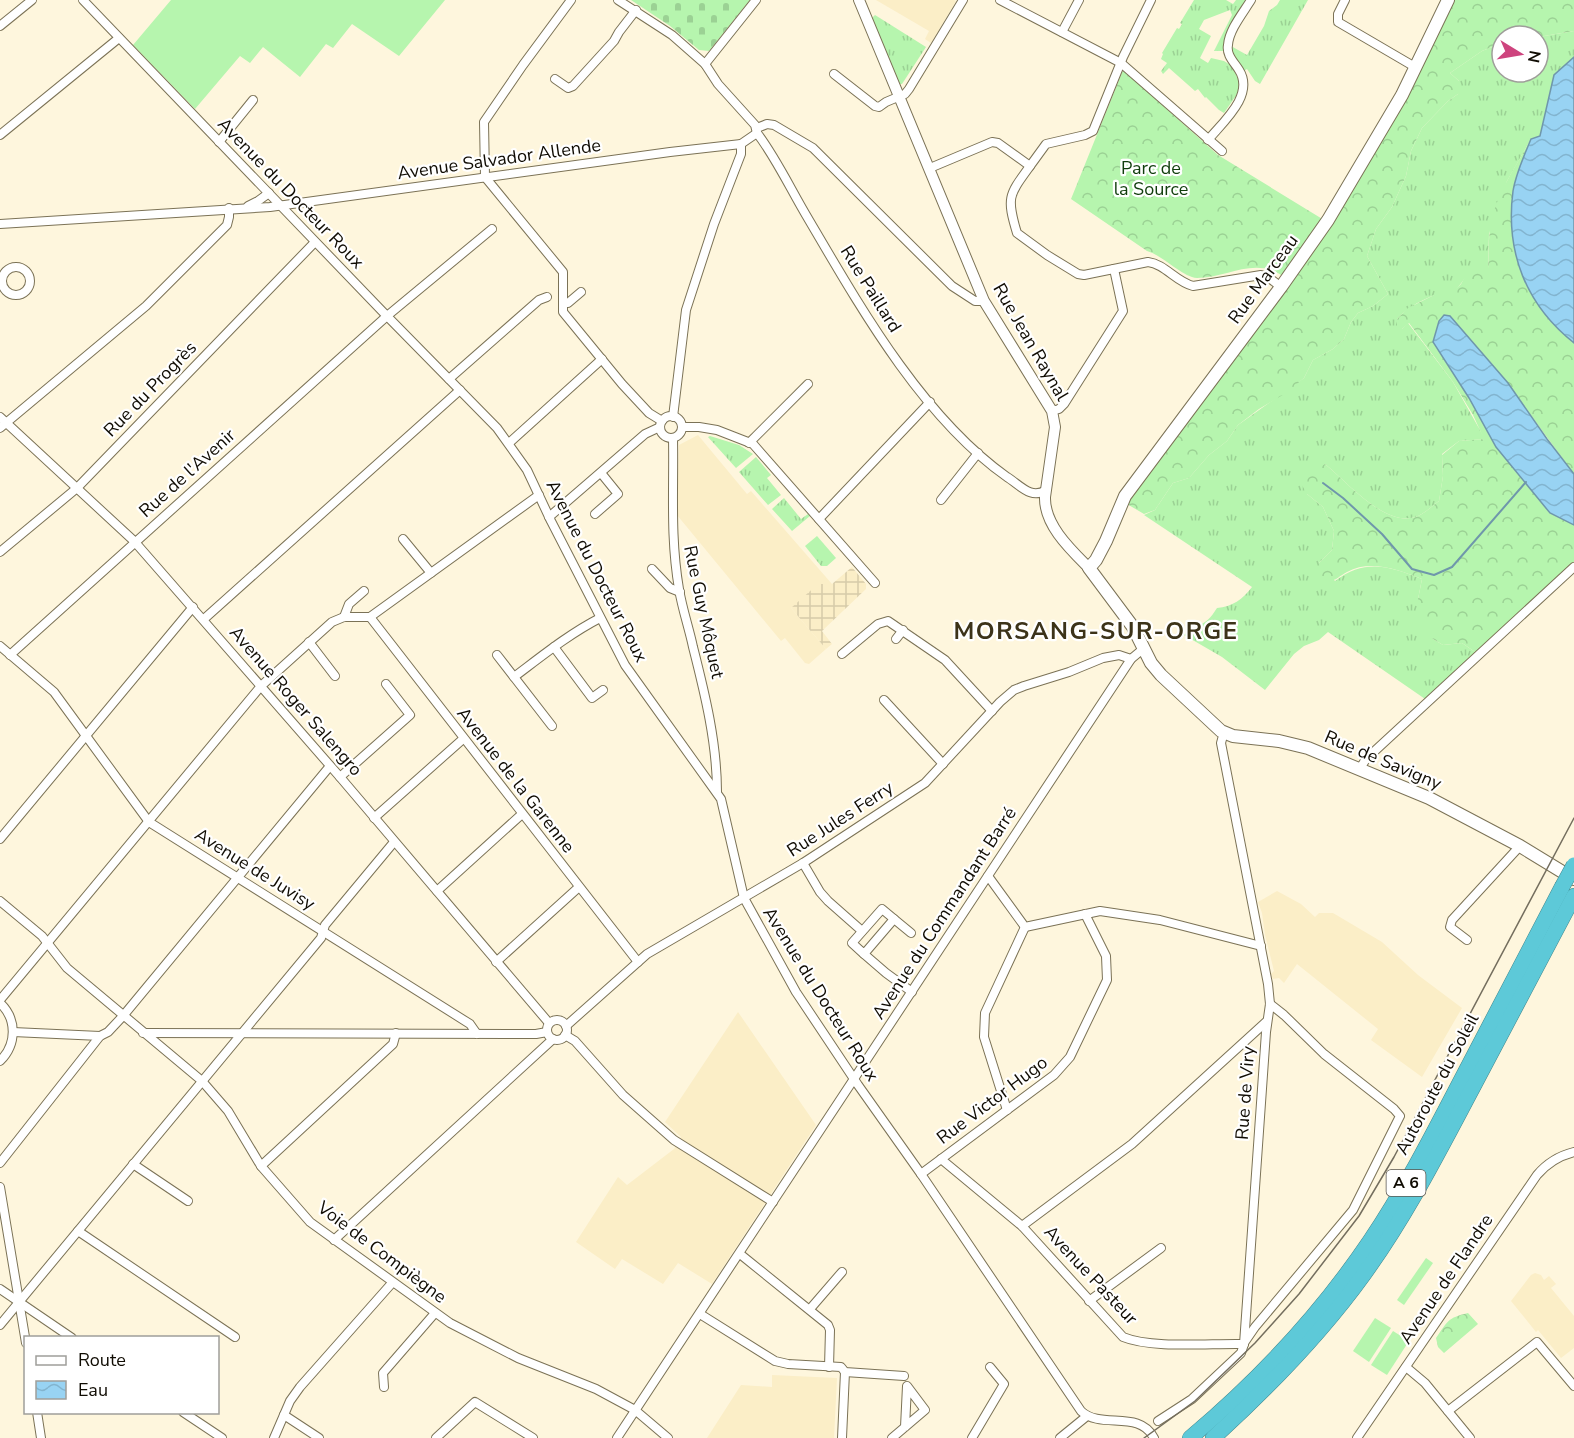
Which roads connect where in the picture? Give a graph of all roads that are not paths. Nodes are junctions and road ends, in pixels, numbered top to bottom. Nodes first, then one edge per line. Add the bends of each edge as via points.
1 (32, 0) edge
2 (83, 0) edge
3 (571, 0) edge
4 (618, 0) edge
5 (756, 0) edge
6 (859, 0) edge
7 (963, 0) edge
8 (1000, 0) edge
9 (1078, 0) edge
10 (1151, 0) edge
11 (1251, 0) edge
12 (1345, 0) edge
13 (1448, 0) edge
14 (636, 10) junction
15 (0, 26) edge
16 (1062, 32) junction
17 (119, 38) junction
18 (1121, 63) junction
19 (705, 64) junction
20 (1415, 67) junction
21 (834, 74) dead end
22 (555, 79) dead end
23 (900, 97) junction
24 (253, 100) dead end
25 (757, 131) junction
26 (0, 135) edge
27 (1208, 140) junction
28 (219, 142) junction
29 (741, 144) junction
30 (1221, 151) dead end
31 (1030, 166) junction
32 (930, 168) junction
33 (484, 177) junction
34 (269, 193) junction
35 (281, 206) junction
36 (229, 208) junction
37 (242, 208) junction
38 (0, 224) edge
39 (492, 230) dead end
40 (315, 242) junction
41 (1114, 269) junction
42 (1281, 287) junction
43 (581, 292) dead end
44 (547, 297) dead end
45 (984, 301) junction
46 (563, 303) junction
47 (387, 316) junction
48 (602, 359) junction
49 (449, 379) junction
50 (808, 384) dead end
51 (460, 390) junction
52 (930, 402) junction
53 (1052, 411) junction
54 (673, 417) junction
55 (2, 423) edge
56 (661, 424) junction
57 (682, 427) junction
58 (673, 438) junction
59 (509, 443) junction
60 (749, 443) junction
61 (978, 453) junction
62 (601, 473) junction
63 (77, 488) junction
64 (1046, 490) junction
65 (539, 495) junction
66 (941, 500) dead end
67 (595, 513) dead end
68 (549, 517) junction
69 (819, 519) junction
70 (403, 539) dead end
71 (134, 541) junction
72 (0, 552) edge
73 (1574, 567) edge
74 (1089, 568) junction
75 (652, 569) dead end
76 (431, 573) junction
77 (875, 583) dead end
78 (364, 591) dead end
79 (680, 592) junction
80 (193, 607) junction
81 (344, 617) junction
82 (370, 617) junction
83 (600, 618) junction
84 (204, 619) junction
85 (903, 630) junction
86 (896, 639) dead end
87 (309, 642) junction
88 (0, 646) edge
89 (554, 647) junction
90 (1143, 649) junction
91 (10, 654) junction
92 (843, 654) dead end
93 (498, 655) dead end
94 (1131, 659) junction
95 (335, 676) dead end
96 (514, 677) junction
97 (386, 684) dead end
98 (261, 686) junction
99 (603, 690) dead end
100 (884, 700) dead end
101 (992, 711) junction
102 (552, 726) dead end
103 (1224, 732) junction
104 (86, 735) junction
105 (463, 739) junction
106 (943, 764) junction
107 (330, 766) junction
108 (1359, 770) junction
109 (340, 777) junction
110 (717, 792) junction
111 (522, 814) junction
112 (375, 818) junction
113 (149, 822) junction
114 (0, 839) edge
115 (394, 842) junction
116 (1520, 846) junction
117 (803, 863) junction
118 (1574, 865) edge
119 (988, 876) junction
120 (237, 878) junction
121 (579, 887) junction
122 (1570, 887) edge
123 (437, 891) junction
124 (744, 898) junction
125 (0, 901) edge
126 (1085, 914) junction
127 (894, 919) junction
128 (1025, 927) junction
129 (323, 931) junction
130 (862, 931) junction
131 (911, 933) dead end
132 (1467, 940) dead end
133 (47, 944) junction
134 (1261, 946) junction
135 (864, 954) junction
136 (496, 962) junction
137 (638, 962) junction
138 (912, 992) junction
139 (0, 1001) edge
140 (1270, 1004) junction
141 (123, 1016) junction
142 (1266, 1022) junction
143 (566, 1030) junction
144 (550, 1031) junction
145 (13, 1032) junction
146 (143, 1033) junction
147 (242, 1033) junction
148 (396, 1033) junction
149 (477, 1034) junction
150 (100, 1036) junction
151 (0, 1060) edge
152 (854, 1079) junction
153 (202, 1082) junction
154 (1007, 1110) junction
155 (1574, 1152) edge
156 (941, 1159) junction
157 (0, 1163) edge
158 (133, 1164) junction
159 (261, 1166) junction
160 (921, 1174) junction
161 (0, 1187) edge
162 (188, 1201) dead end
163 (773, 1202) junction
164 (1022, 1226) junction
165 (78, 1231) junction
166 (333, 1240) junction
167 (1161, 1248) dead end
168 (740, 1254) junction
169 (842, 1272) dead end
170 (392, 1283) junction
171 (0, 1289) edge
172 (1089, 1301) junction
173 (19, 1302) junction
174 (810, 1309) junction
175 (435, 1313) junction
176 (700, 1314) junction
177 (0, 1325) edge
178 (25, 1336) edge
179 (69, 1336) edge
180 (235, 1337) dead end
181 (1244, 1344) junction
182 (829, 1367) junction
183 (990, 1367) dead end
184 (1406, 1367) junction
185 (845, 1372) junction
186 (904, 1376) dead end
187 (1574, 1385) edge
188 (384, 1387) dead end
189 (635, 1410) junction
190 (1448, 1411) junction
191 (37, 1414) edge
192 (185, 1414) edge
193 (284, 1415) junction
194 (1087, 1416) junction
195 (1158, 1421) dead end
196 (905, 1427) dead end
197 (41, 1438) edge
198 (222, 1438) edge
199 (274, 1438) edge
200 (319, 1438) edge
201 (436, 1438) edge
202 (531, 1438) edge
203 (617, 1438) edge
204 (668, 1438) edge
205 (842, 1438) edge
206 (892, 1438) edge
207 (972, 1438) edge
208 (1060, 1438) edge
209 (1154, 1438) edge
210 (1190, 1438) edge
211 (1213, 1438) edge
212 (1357, 1438) edge
213 (1470, 1438) edge

1 - 15 street
2 - 17 street, Avenue du Docteur Roux
3 - 33 street via 484,122
4 - 14 street, Rue Paillard
5 - 19 street
6 - 23 street, Rue Jean Raynal
7 - 23 street via 909,89
8 - 16 street
9 - 16 street
10 - 18 street
11 - 27 street via 1227,45 1228,54 1243,77 1243,93
12 - 20 street via 1338,22
13 - 20 main road, Rue Marceau
14 - 19 street, Rue Paillard
14 - 22 street via 573,86 568,88
16 - 18 street
17 - 26 street
17 - 28 street, Avenue du Docteur Roux
18 - 27 street
18 - 31 street via 1092,131 1046,144
19 - 25 street, Rue Paillard
20 - 42 main road, Rue Marceau via 1361,166
21 - 23 street via 875,106
23 - 32 street, Rue Jean Raynal
24 - 28 street
25 - 29 street, Avenue Salvador Allende
25 - 45 street via 774,125 813,148 952,286 975,301
25 - 52 street, Rue Paillard via 861,308
27 - 30 street
28 - 34 street, Avenue du Docteur Roux
29 - 33 street, Avenue Salvador Allende
29 - 54 street via 741,154 686,309
31 - 32 street via 992,142
31 - 41 street via 1010,197 1020,237 1078,274
32 - 45 street, Rue Jean Raynal
33 - 35 street, Avenue Salvador Allende
33 - 46 street via 563,272
34 - 35 street, Avenue du Docteur Roux
34 - 37 street, Avenue Salvador Allende
35 - 37 street, Avenue Salvador Allende
35 - 40 street, Avenue du Docteur Roux
36 - 37 street, Avenue Salvador Allende
36 - 38 street, Avenue Salvador Allende
36 - 55 street via 227,225 146,306
39 - 47 street, Rue de l'Avenir
40 - 47 street, Avenue du Docteur Roux
40 - 63 street, Rue du Progrès
41 - 42 street via 1153,262 1188,285 1261,275
41 - 53 street via 1123,311 1064,404
42 - 74 main road, Rue Marceau via 1125,496 1106,541
43 - 46 street
44 - 49 street
45 - 53 street, Rue Jean Raynal
46 - 48 street via 563,312
47 - 49 street, Avenue du Docteur Roux
47 - 71 street, Rue de l'Avenir
48 - 56 street
48 - 59 street
49 - 51 street, Avenue du Docteur Roux
50 - 60 street
51 - 59 street, Avenue du Docteur Roux
51 - 84 street
52 - 61 street, Rue Paillard
52 - 69 street
53 - 64 street, Rue Jean Raynal via 1055,427
54 - 56 street via 667,417
54 - 57 street
55 - 63 street, Avenue Roger Salengro
56 - 58 street via 664,435
56 - 62 street
57 - 58 street
57 - 60 street via 717,430
58 - 79 street, Rue Guy Môquet via 672,525
59 - 65 street, Avenue du Docteur Roux
60 - 69 street
61 - 64 street, Rue Paillard via 1033,494
61 - 66 street
62 - 67 street via 618,494
62 - 68 street
63 - 71 street, Avenue Roger Salengro
63 - 72 street, Rue du Progrès
64 - 74 street, Rue Jean Raynal via 1046,508 1059,534
65 - 68 street, Avenue du Docteur Roux
65 - 76 street
68 - 83 street, Avenue du Docteur Roux
69 - 77 street
70 - 76 street
71 - 80 street, Avenue Roger Salengro
71 - 91 street, Rue de l'Avenir
73 - 108 street via 1428,700
74 - 90 main road, Rue Jean Raynal via 1133,627
75 - 79 street via 670,588
76 - 82 street
78 - 81 street via 349,604
79 - 110 street, Rue Guy Môquet via 704,692 716,758
80 - 84 street, Avenue Roger Salengro
80 - 104 street
81 - 82 street
81 - 87 street
82 - 105 street, Avenue de la Garenne
83 - 89 street
83 - 110 street, Avenue du Docteur Roux via 625,665
84 - 98 street, Avenue Roger Salengro
85 - 86 street
85 - 92 street via 888,621 882,622
85 - 101 street via 945,660
87 - 95 street
87 - 98 street
88 - 91 street, Avenue de Juvisy
89 - 96 street
89 - 99 street via 592,698
90 - 94 street, Avenue du Commandant Barré
90 - 103 main road, Rue Jean Raynal via 1161,675
91 - 104 street, Avenue de Juvisy via 54,692
93 - 96 street
94 - 101 street, Rue Jules Ferry via 1119,655 1098,660 1014,690
94 - 119 street, Avenue du Commandant Barré
96 - 102 street
97 - 109 street via 410,715
98 - 107 street, Avenue Roger Salengro
98 - 113 street
100 - 106 street
101 - 106 street, Rue Jules Ferry
103 - 108 main road, Rue de Savigny via 1296,745
103 - 134 street, Rue de Viry via 1221,743
104 - 113 street, Avenue de Juvisy
104 - 114 street
105 - 111 street, Avenue de la Garenne
105 - 112 street
106 - 117 street, Rue Jules Ferry via 916,789
107 - 109 street, Avenue Roger Salengro
107 - 120 street
108 - 116 main road, Rue de Savigny via 1443,804
109 - 112 street, Avenue Roger Salengro
110 - 124 street, Avenue du Docteur Roux
111 - 121 street, Avenue de la Garenne
111 - 123 street
112 - 115 street, Avenue Roger Salengro
113 - 120 street, Avenue de Juvisy
113 - 133 street
115 - 123 street, Avenue Roger Salengro
115 - 129 street
116 - 122 main road, Rue de Savigny
116 - 132 street via 1452,920 1450,927
117 - 124 street, Rue Jules Ferry
117 - 130 street via 820,892
118 - 122 highway, Autoroute du Soleil / A 6, bridge
119 - 128 street
119 - 138 street, Avenue du Commandant Barré
120 - 129 street, Avenue de Juvisy
120 - 141 street
121 - 136 street
121 - 137 street, Avenue de la Garenne
122 - 210 highway, Autoroute du Soleil / A 6 via 1410,1177 1369,1242 1288,1345 1241,1394
122 - 211 highway, Autoroute du Soleil / A 6 via 1421,1185 1382,1248 1300,1353
123 - 136 street, Avenue Roger Salengro
124 - 137 street, Rue Jules Ferry
124 - 152 street, Avenue du Docteur Roux via 796,992
125 - 133 street, Voie de Compiègne via 29,923
126 - 128 street
126 - 134 street via 1100,911 1160,920
126 - 154 street, Rue Victor Hugo via 1106,956 1107,980 1070,1057 1054,1075
127 - 130 street via 882,909
127 - 131 street
127 - 135 street
128 - 154 street via 985,1013 984,1037
129 - 147 street
129 - 149 street, Avenue de Juvisy via 471,1024
130 - 135 street via 852,944
133 - 139 street
133 - 141 street, Voie de Compiègne via 67,968
134 - 140 street, Rue de Viry
135 - 138 street
136 - 144 street, Avenue Roger Salengro
137 - 143 street, Rue Jules Ferry
138 - 152 street, Avenue du Commandant Barré
139 - 145 street via 9,1014
140 - 142 street, Rue de Viry
140 - 181 street via 1400,1116 1353,1210
141 - 146 street, Voie de Compiègne
141 - 150 street
142 - 164 street via 1132,1144
142 - 181 street, Rue de Viry
143 - 144 street via 561,1039
143 - 144 street via 558,1020
143 - 163 street via 623,1095 674,1140
144 - 149 street
144 - 166 street
145 - 150 street
145 - 151 street
146 - 147 street
146 - 153 street, Voie de Compiègne
147 - 148 street
147 - 153 street
148 - 149 street
148 - 159 street via 393,1044
150 - 157 street
152 - 160 street, Avenue du Docteur Roux
152 - 163 street, Avenue du Commandant Barré
153 - 158 street
153 - 159 street, Voie de Compiègne via 228,1111
154 - 156 street, Rue Victor Hugo
155 - 184 street, Avenue de Flandre via 1549,1162 1537,1175
156 - 160 street, Rue Victor Hugo
156 - 164 street, Avenue Pasteur
158 - 162 street
158 - 165 street
159 - 166 street, Voie de Compiègne via 310,1222
160 - 194 street, Avenue du Docteur Roux
161 - 173 street
163 - 168 street, Avenue du Commandant Barré
164 - 172 street, Avenue Pasteur
165 - 173 street
165 - 180 street
166 - 170 street, Voie de Compiègne
167 - 172 street
168 - 174 street
168 - 176 street, Avenue du Commandant Barré
169 - 174 street
170 - 175 street, Voie de Compiègne
170 - 193 street via 300,1388
171 - 173 street
172 - 181 street, Avenue Pasteur via 1116,1331 1132,1340
173 - 177 street
173 - 178 street
173 - 179 street
174 - 182 street via 830,1330
175 - 188 street via 383,1373
175 - 189 street, Voie de Compiègne via 518,1358 596,1389
176 - 182 street via 775,1361
176 - 189 street, Avenue du Commandant Barré
181 - 195 street via 1241,1353 1192,1399
182 - 185 street via 841,1367
183 - 207 street via 1004,1384
184 - 190 street
184 - 212 street, Avenue de Flandre
185 - 186 street
185 - 205 street
187 - 190 street via 1537,1342
189 - 203 street, Avenue du Commandant Barré
189 - 204 street, Voie de Compiègne
190 - 213 street
191 - 197 street
192 - 198 street
193 - 199 street
193 - 200 street
194 - 208 street
194 - 209 street via 1135,1422
196 - 206 street
201 - 202 street via 475,1402

